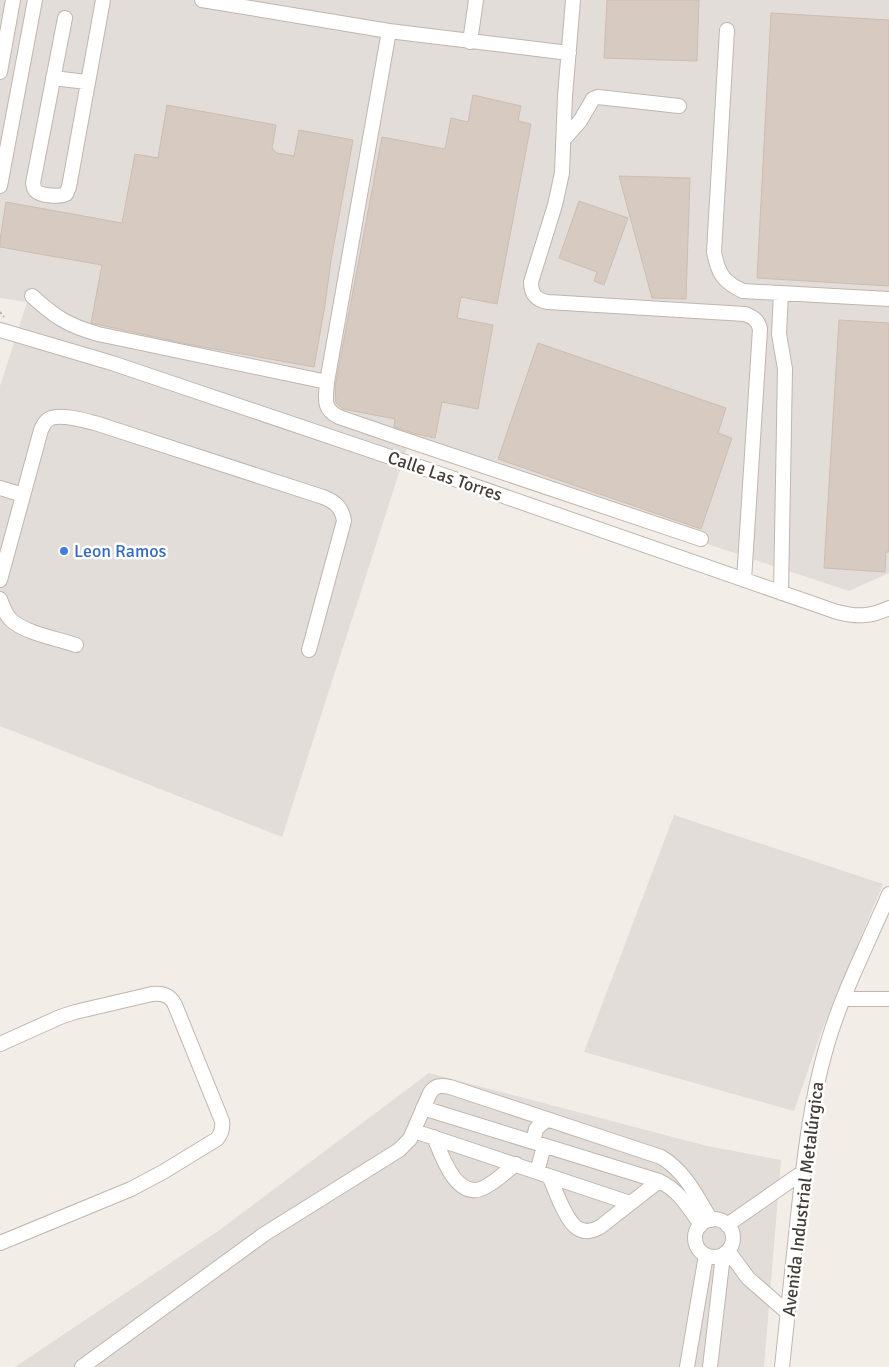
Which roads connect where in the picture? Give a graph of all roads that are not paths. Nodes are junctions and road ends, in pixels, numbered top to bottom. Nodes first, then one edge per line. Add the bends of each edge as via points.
1 (14, 0) edge
2 (35, 0) edge
3 (103, 0) edge
4 (202, 0) edge
5 (476, 0) edge
6 (573, 0) edge
7 (65, 18) dead end
8 (727, 30) dead end
9 (389, 31) junction
10 (470, 42) junction
11 (569, 53) junction
12 (0, 72) edge
13 (53, 78) junction
14 (88, 82) junction
15 (679, 106) dead end
16 (564, 139) junction
17 (0, 186) edge
18 (780, 293) junction
19 (32, 296) dead end
20 (889, 299) edge
21 (0, 330) edge
22 (327, 382) junction
23 (0, 488) edge
24 (23, 495) junction
25 (701, 539) dead end
26 (0, 580) edge
27 (744, 580) junction
28 (781, 593) junction
29 (0, 600) edge
30 (889, 608) edge
31 (76, 645) dead end
32 (309, 650) dead end
33 (889, 894) edge
34 (843, 999) junction
35 (889, 999) edge
36 (0, 1044) edge
37 (423, 1108) junction
38 (554, 1121) junction
39 (414, 1131) junction
40 (434, 1138) junction
41 (544, 1145) junction
42 (516, 1164) junction
43 (803, 1172) junction
44 (543, 1174) junction
45 (659, 1181) junction
46 (630, 1203) junction
47 (706, 1222) junction
48 (727, 1225) junction
49 (0, 1243) edge
50 (725, 1253) junction
51 (706, 1255) junction
52 (788, 1313) junction
53 (82, 1367) edge
54 (687, 1367) edge
55 (710, 1367) edge
56 (782, 1367) edge

1 - 12 street
2 - 17 street
3 - 14 street
4 - 9 street
5 - 10 street
6 - 11 street
7 - 13 street
8 - 18 street via 714,252 717,268 725,280 743,291
9 - 10 street
9 - 22 street
10 - 11 street
11 - 16 street
13 - 14 street
13 - 14 street via 33,183 40,193 60,196 69,191
15 - 16 street via 598,97 593,99
16 - 27 street via 560,188 531,282 536,298 548,302 745,314 759,324
18 - 20 street
18 - 28 street via 779,334 785,369
19 - 22 street via 50,312 82,330
21 - 27 street, Calle Las Torres via 112,363
22 - 25 street via 328,409 339,417
23 - 24 street
24 - 26 street
24 - 32 street via 41,430 50,418 60,417 95,423 330,500 338,506 344,521
27 - 28 street, Calle Las Torres
28 - 30 street, Calle Las Torres via 852,616 875,614
29 - 31 street via 10,619 20,626
33 - 34 street, Avenida Industrial Metalúrgica
34 - 35 street
34 - 43 street, Avenida Industrial Metalúrgica via 818,1078
36 - 49 street via 75,1012 152,994 166,995 176,1006 223,1127 217,1139 146,1182
37 - 38 street via 433,1088 443,1086
37 - 39 street
37 - 41 street
38 - 41 street via 536,1129
38 - 41 street via 561,1130 558,1143
38 - 47 street via 669,1162 683,1176
39 - 40 street
39 - 53 street via 398,1150 263,1234
40 - 42 street
40 - 42 street via 450,1173 465,1188 481,1189
41 - 44 street
41 - 45 street
42 - 44 street
43 - 48 street
43 - 52 street, Avenida Industrial Metalúrgica
44 - 46 street
44 - 46 street via 568,1219 582,1230 600,1227
45 - 46 street
45 - 47 street
47 - 48 street via 723,1221
47 - 51 street via 697,1230 696,1242
48 - 50 street via 733,1241
50 - 51 street via 712,1257
50 - 52 street
50 - 55 street
51 - 54 street
52 - 56 street, Avenida Industrial Metalúrgica

